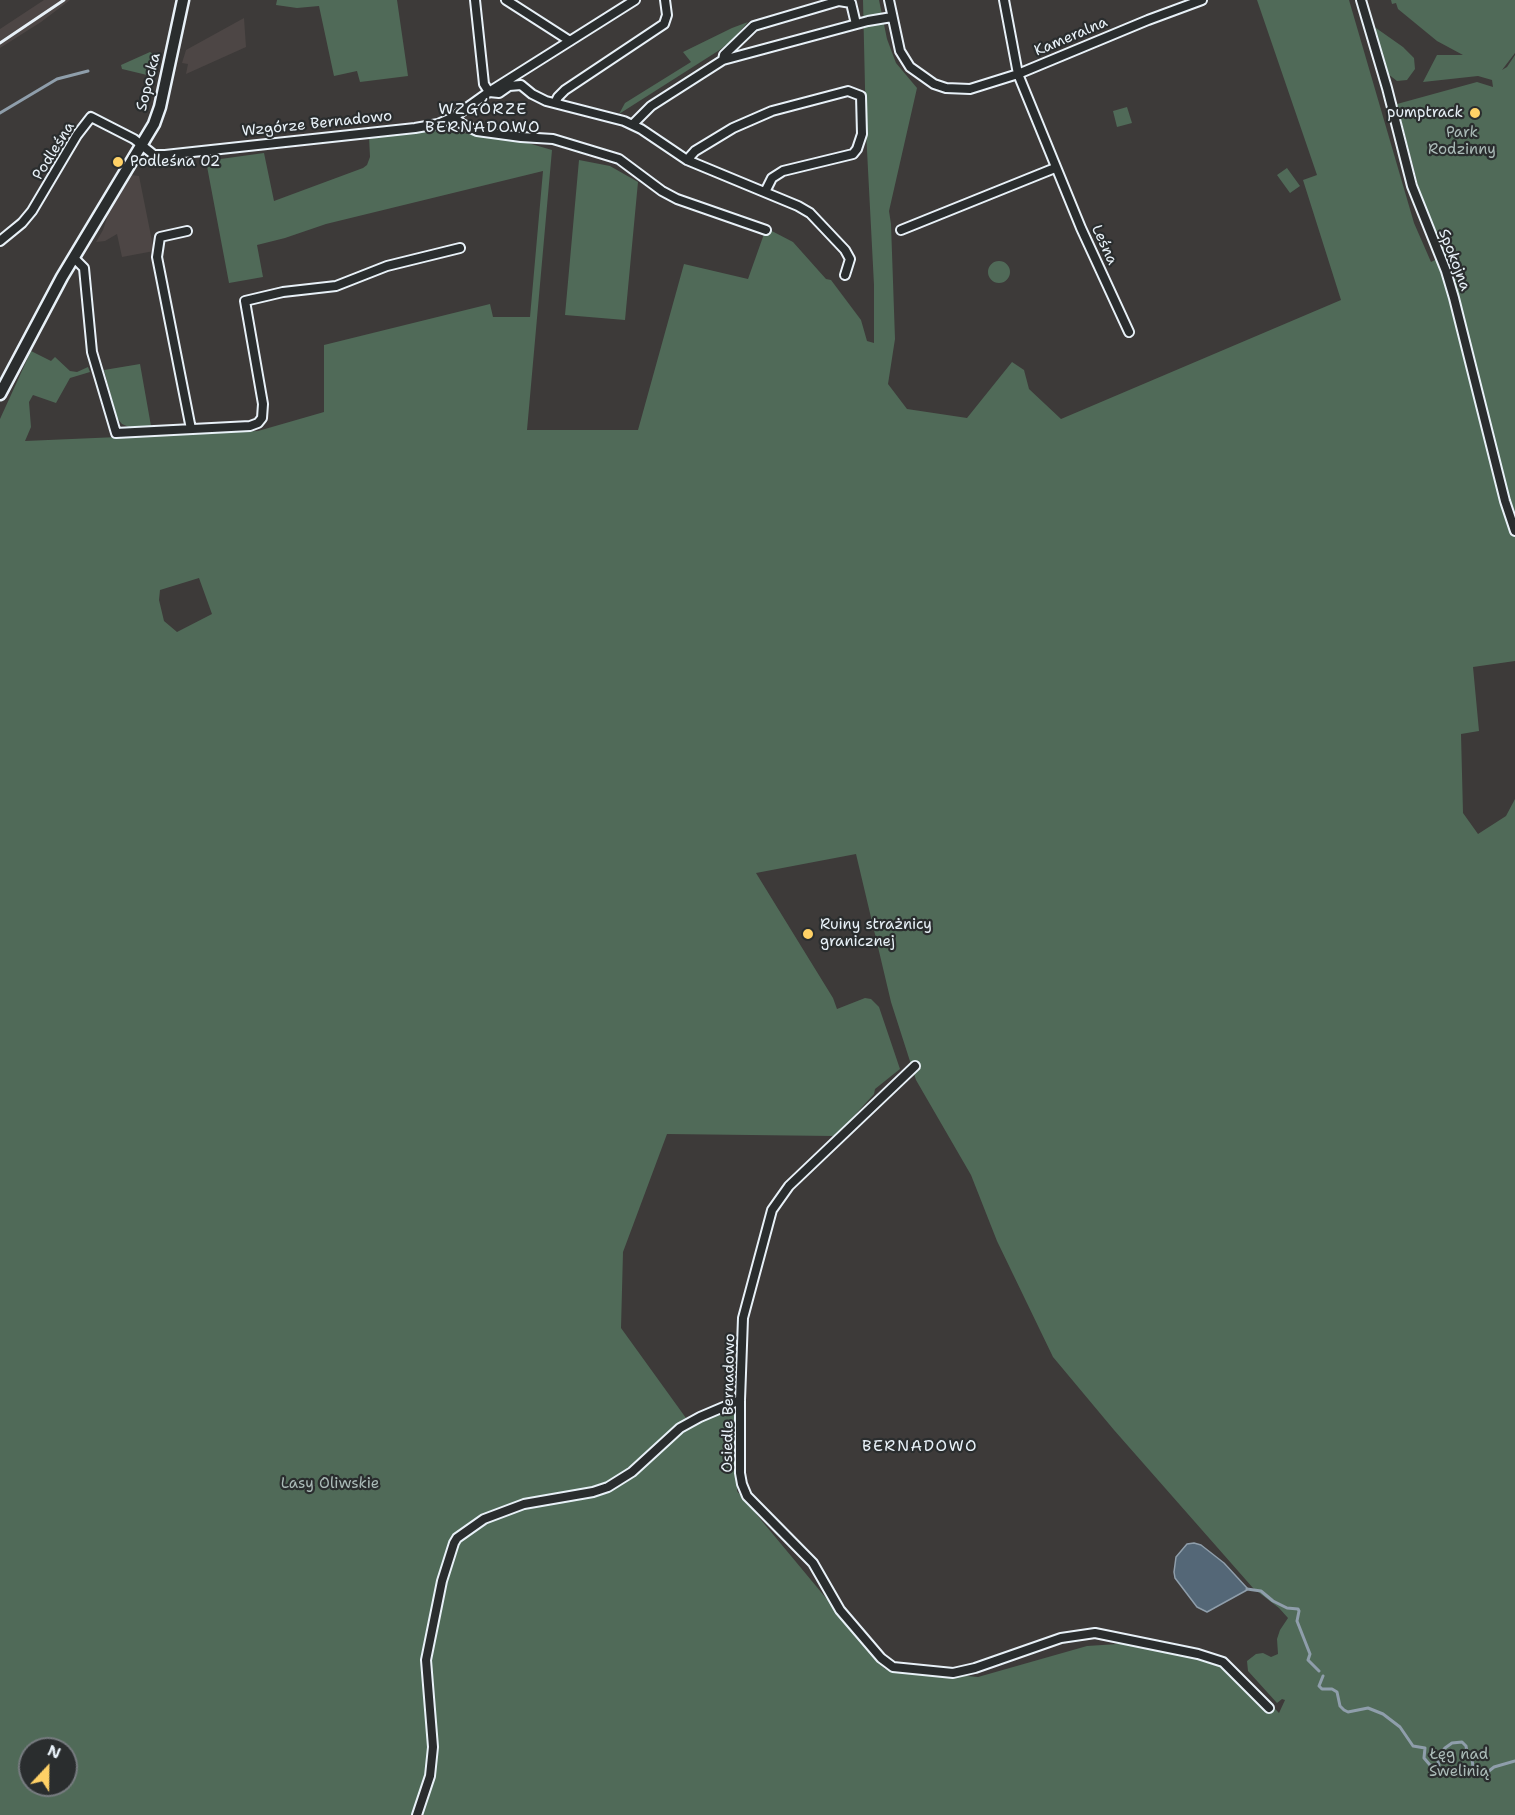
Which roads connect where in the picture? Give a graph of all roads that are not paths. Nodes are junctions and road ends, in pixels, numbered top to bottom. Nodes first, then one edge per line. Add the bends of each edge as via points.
1 (183, 0) edge
2 (475, 0) edge
3 (506, 0) edge
4 (635, 0) edge
5 (665, 0) edge
6 (889, 0) edge
7 (1004, 0) edge
8 (1202, 0) edge
9 (1361, 0) edge
10 (892, 17) junction
11 (856, 24) junction
12 (570, 41) junction
13 (723, 60) junction
14 (1018, 74) junction
15 (489, 92) junction
16 (555, 103) junction
17 (454, 117) junction
18 (633, 124) junction
19 (141, 146) junction
20 (687, 160) junction
21 (1055, 168) junction
22 (765, 192) junction
23 (766, 230) dead end
24 (901, 230) dead end
25 (187, 231) dead end
26 (0, 241) edge
27 (460, 248) dead end
28 (74, 258) junction
29 (845, 275) dead end
30 (1130, 332) dead end
31 (0, 394) edge
32 (191, 429) junction
33 (1515, 531) edge
34 (915, 1066) dead end
35 (740, 1400) junction
36 (1269, 1708) dead end
37 (417, 1815) edge

1 - 19 main road, Sopocka via 160,107
2 - 15 street via 484,84
3 - 12 street
4 - 12 street, Wzgórze Bernadowo
5 - 16 street via 664,24 565,90
6 - 10 street, Kameralna
7 - 14 street, Leśna
8 - 14 street, Kameralna
9 - 33 street, Spokojna via 1412,186 1454,298 1504,501
10 - 11 street
10 - 14 street, Kameralna via 904,59 934,84 970,90
11 - 13 street
11 - 13 street via 851,3 839,1 754,26
12 - 15 street, Wzgórze Bernadowo
13 - 18 street via 651,106
14 - 21 street, Leśna
15 - 16 street, Wzgórze Bernadowo via 522,86
15 - 17 street, Wzgórze Bernadowo
16 - 18 street, Wzgórze Bernadowo
17 - 19 street, Wzgórze Bernadowo via 415,128 165,155
17 - 23 street via 477,131 553,139 619,159 677,199
18 - 20 street, Wzgórze Bernadowo
19 - 26 street, Podleśna via 91,117 32,211
19 - 28 main road, Sopocka
20 - 22 street, Wzgórze Bernadowo
20 - 22 street via 733,128 772,111 848,91 861,96 862,134 853,154 777,174
21 - 24 street
21 - 30 street, Leśna
22 - 29 street, Wzgórze Bernadowo via 810,213 845,250 850,259
25 - 32 street via 161,236 157,257
27 - 32 street via 387,266 336,286 245,301 263,404 262,418 250,426
28 - 31 main road, Sopocka
28 - 32 street via 84,268 92,352 116,433
34 - 35 street, Osiedle Bernadowo via 789,1186 772,1210 743,1318
35 - 36 street, Osiedle Bernadowo via 740,1473 747,1496 813,1563 840,1610 887,1664 953,1673 1061,1638 1095,1633 1223,1662
35 - 37 street via 680,1428 632,1472 608,1487 524,1504 484,1518 457,1538 442,1581 426,1660 433,1747 430,1776

